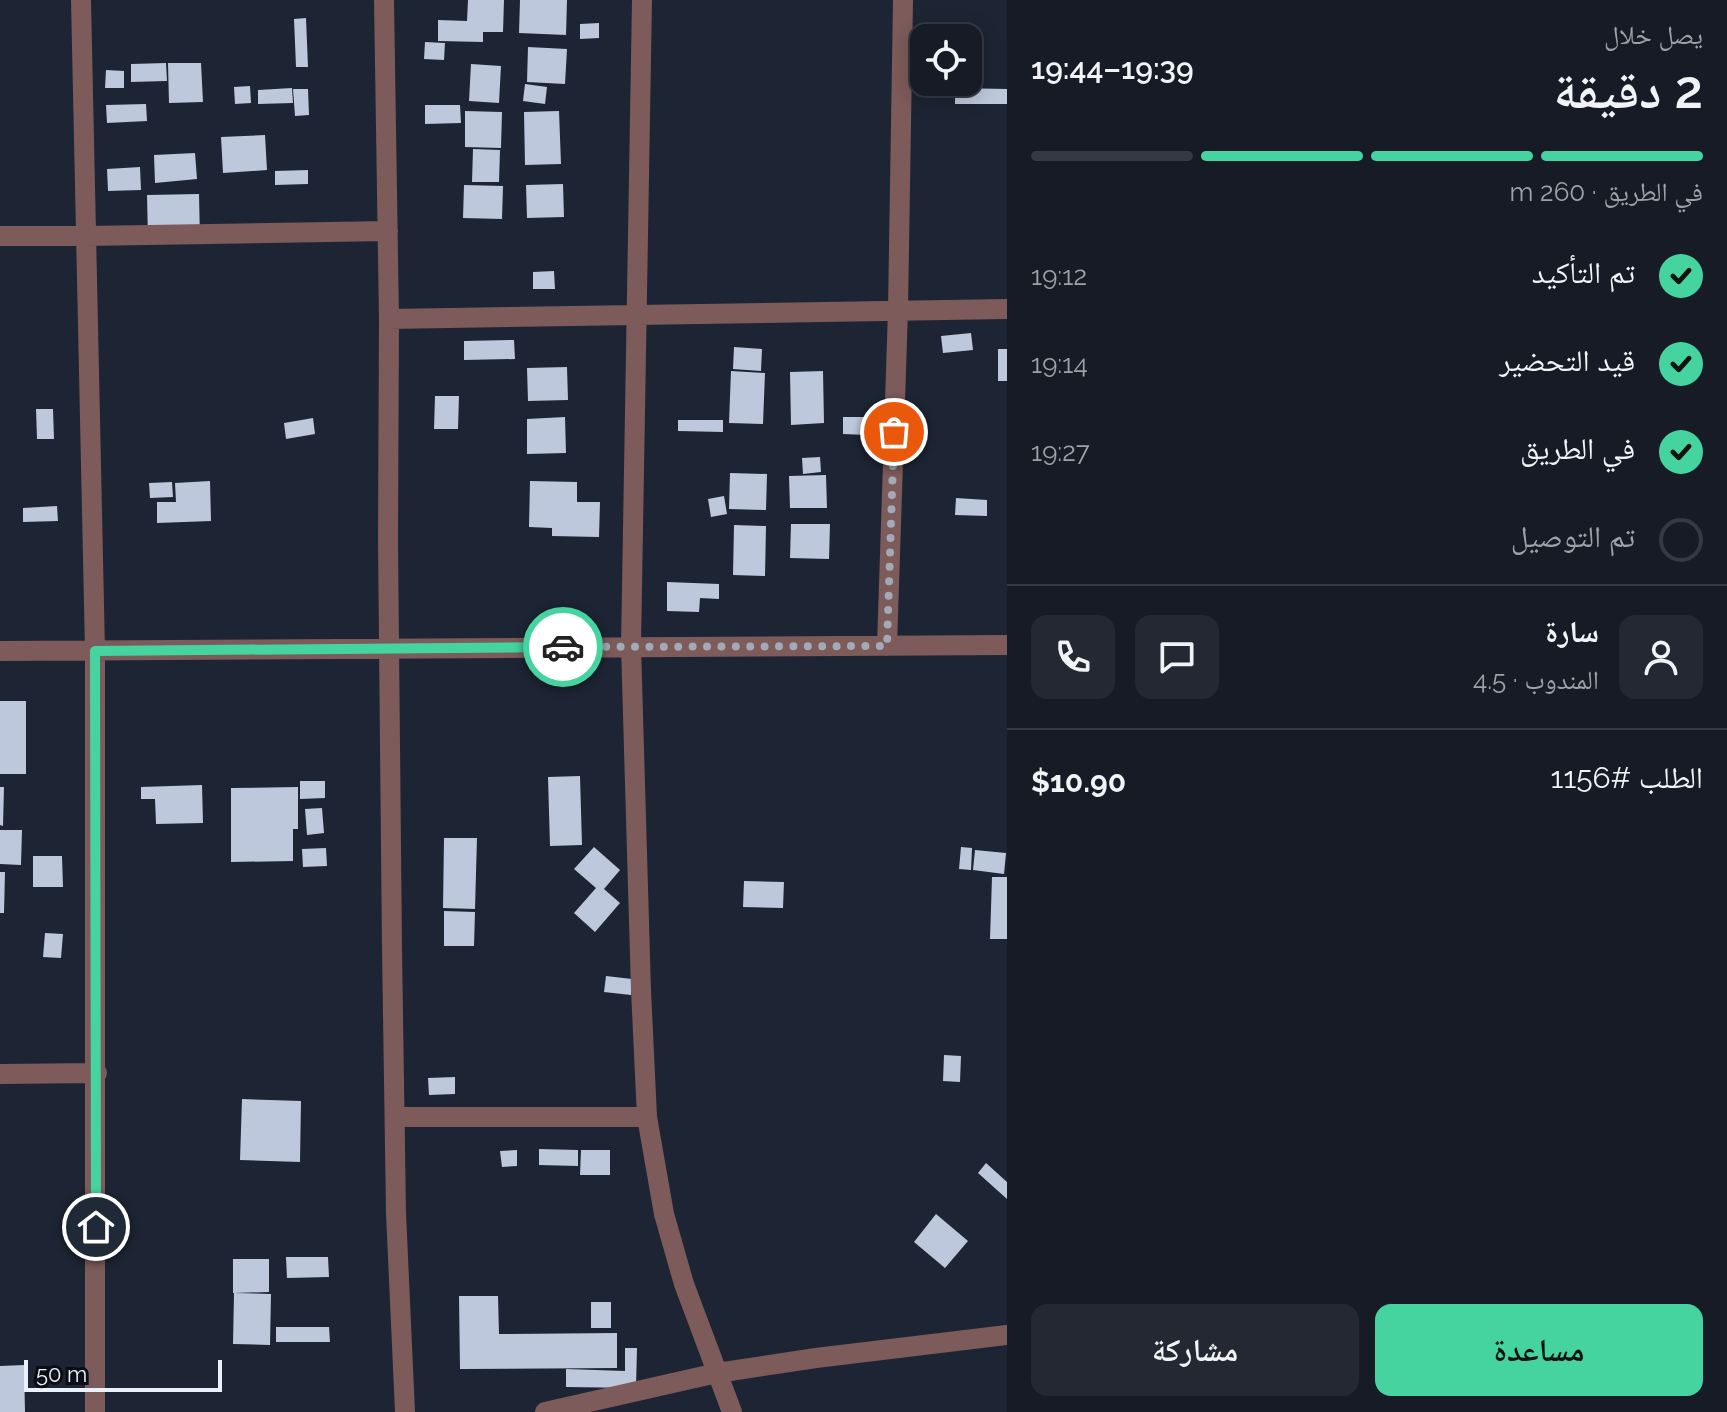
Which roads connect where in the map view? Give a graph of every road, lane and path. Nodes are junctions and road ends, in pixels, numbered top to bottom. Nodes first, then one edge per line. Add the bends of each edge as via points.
1 (81, 0) edge
2 (384, 0) edge
3 (642, 0) edge
4 (903, 0) edge
5 (388, 231) junction
6 (0, 236) edge
7 (86, 236) junction
8 (1007, 309) edge
9 (898, 310) junction
10 (637, 314) junction
11 (389, 319) junction
12 (1007, 645) edge
13 (631, 646) junction
14 (887, 646) junction
15 (390, 648) junction
16 (0, 651) edge
17 (95, 651) junction
18 (97, 1073) junction
19 (0, 1074) edge
20 (395, 1117) junction
21 (647, 1117) junction
22 (1007, 1335) edge
23 (717, 1373) junction
24 (95, 1412) edge
25 (405, 1412) edge
26 (545, 1412) edge
27 (732, 1412) edge

1 - 7 street
2 - 5 street
3 - 10 street
4 - 9 street
5 - 7 street
5 - 11 street
6 - 7 street
7 - 17 street
8 - 9 street
9 - 10 street
9 - 14 street
10 - 11 street
10 - 13 street
11 - 15 street
12 - 14 street
13 - 14 street
13 - 15 street
13 - 21 street
15 - 17 street
15 - 20 street
16 - 17 street
17 - 18 street
18 - 19 street
18 - 24 street
20 - 21 street
20 - 25 street
21 - 23 street via 664,1214
22 - 23 street
23 - 26 street
23 - 27 street

